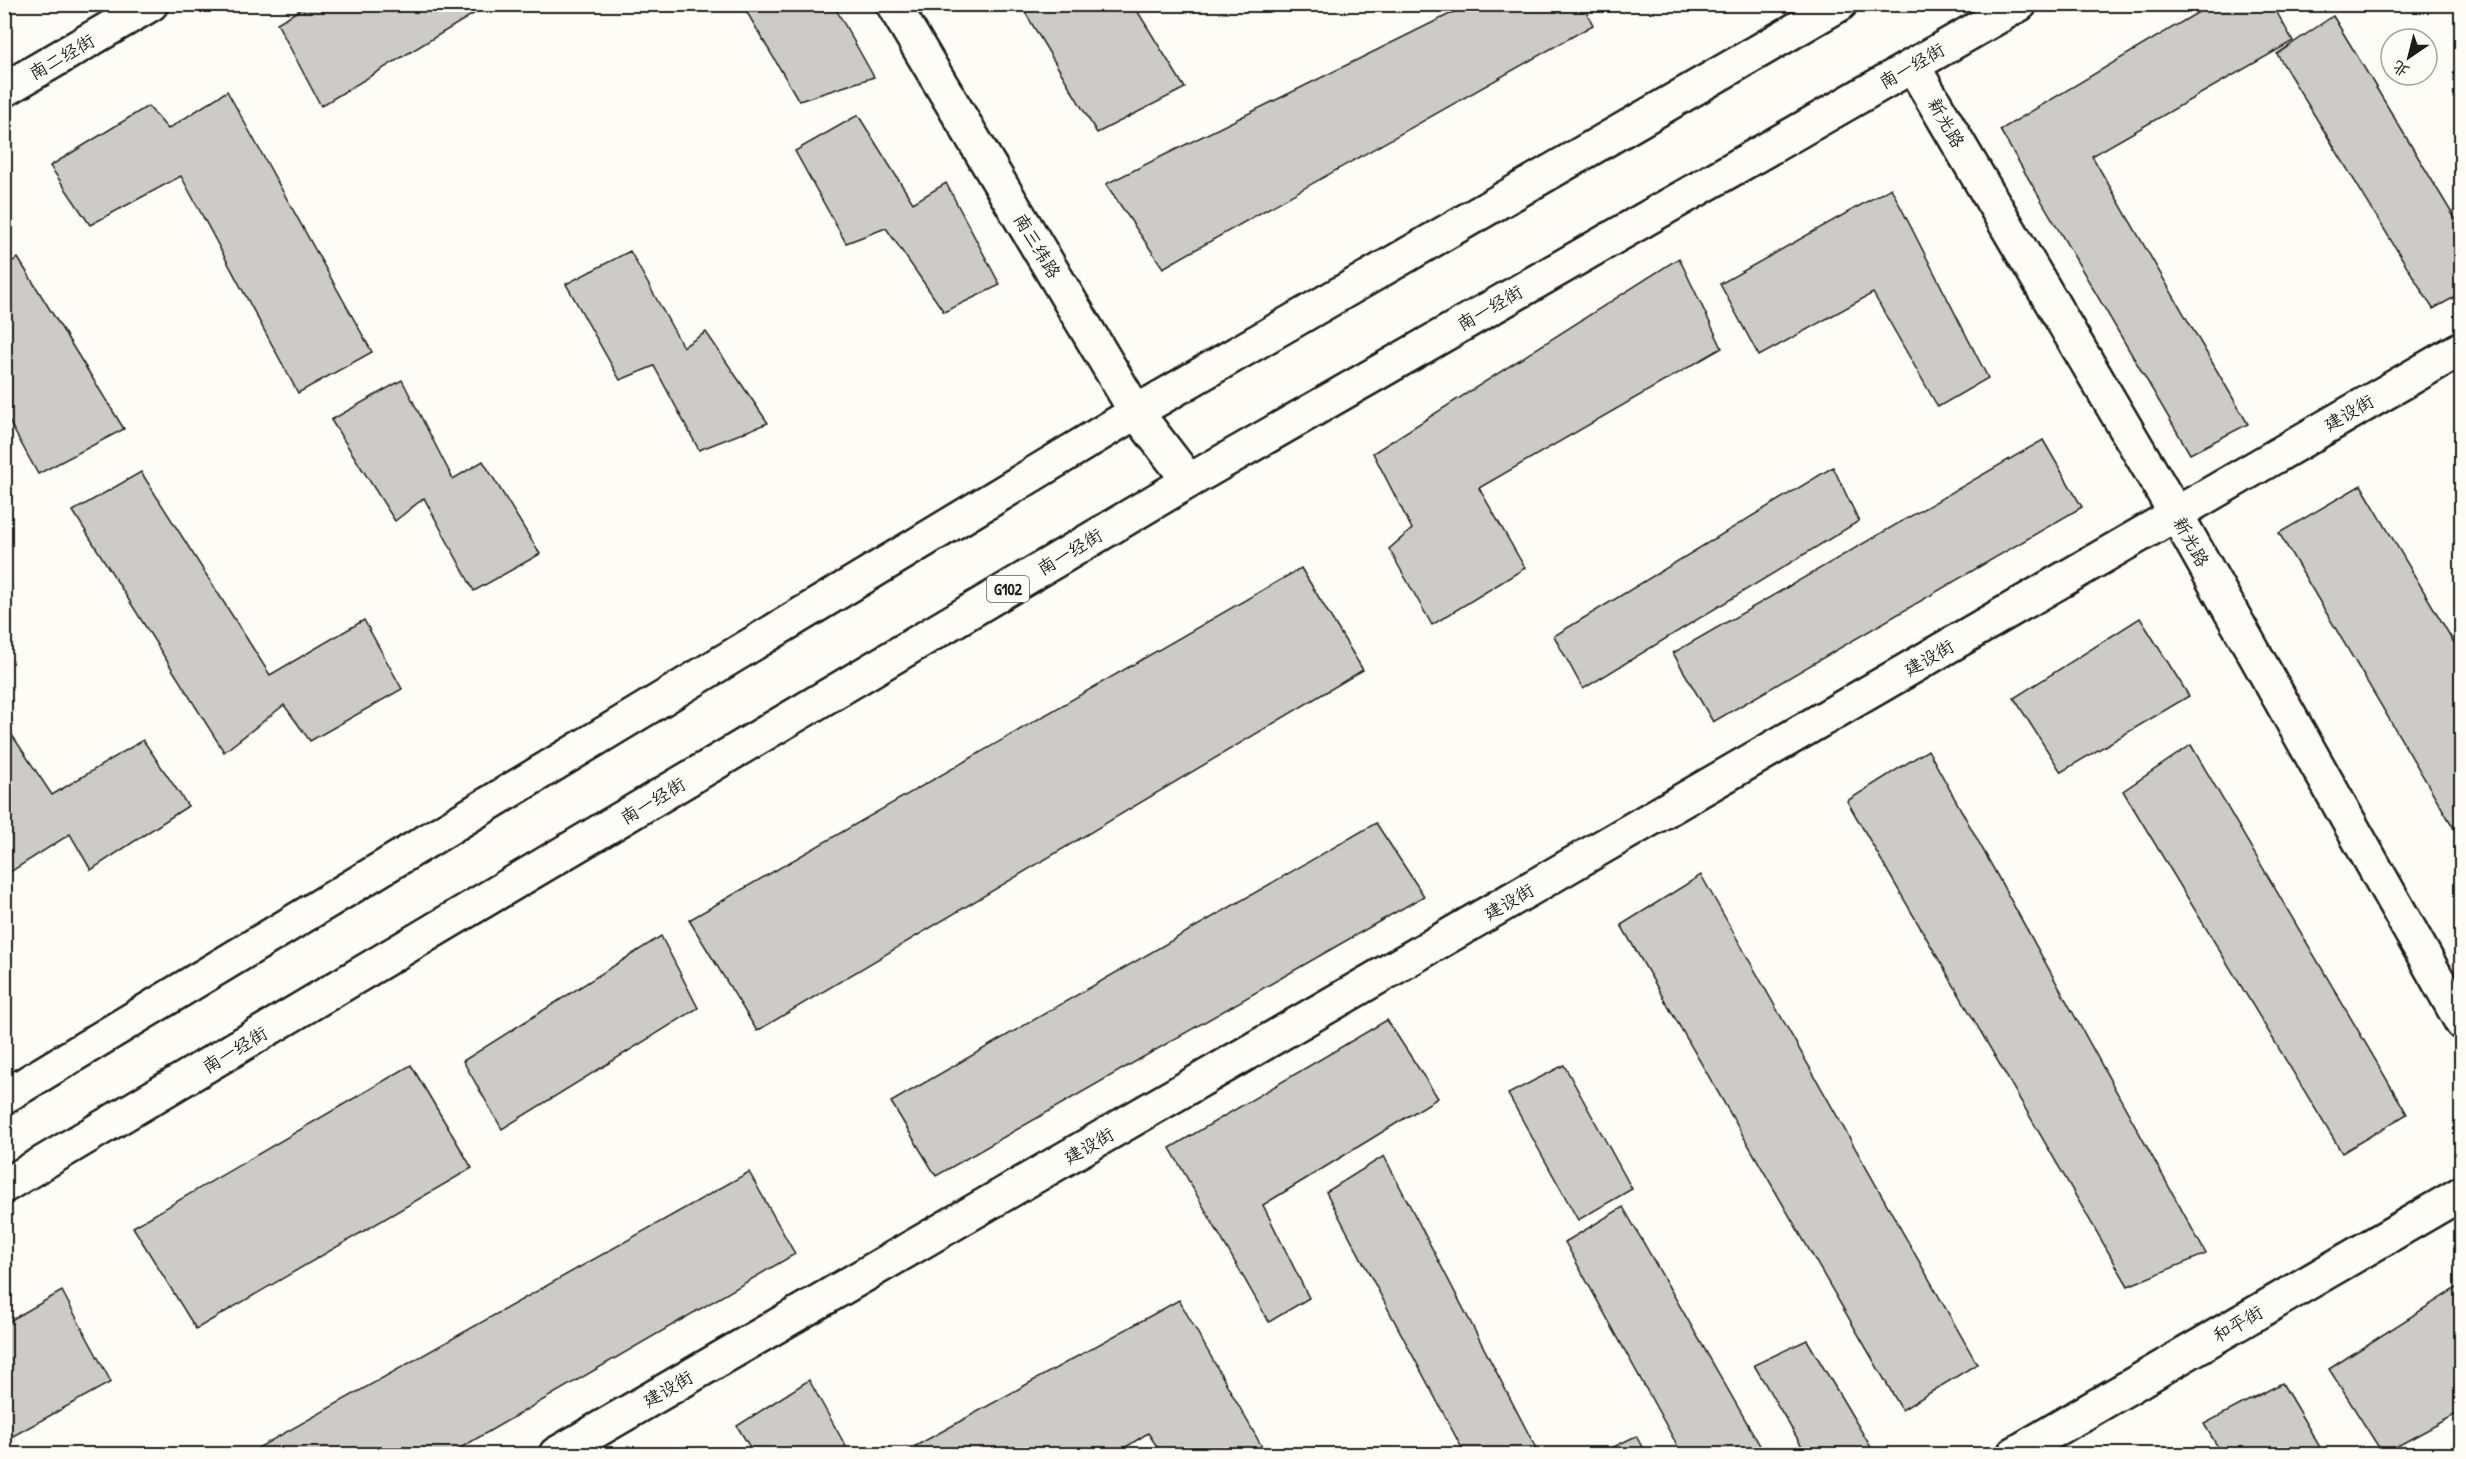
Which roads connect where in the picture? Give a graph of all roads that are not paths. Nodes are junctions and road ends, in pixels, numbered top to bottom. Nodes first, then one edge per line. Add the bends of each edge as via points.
1 (151, 4) edge
2 (893, 4) edge
3 (1840, 4) edge
4 (2020, 4) edge
5 (1913, 66) junction
6 (4, 90) edge
7 (2462, 348) edge
8 (1136, 412) junction
9 (1189, 481) junction
10 (2176, 514) junction
11 (2462, 1023) edge
12 (4, 1097) edge
13 (4, 1186) edge
14 (2462, 1193) edge
15 (556, 1455) edge
16 (2014, 1455) edge

1 - 6 main road, 南二经街
2 - 8 main road, 南三纬路
3 - 8 main road
4 - 5 main road, 南一经街 / G102
5 - 9 main road, 南一经街 / G102
5 - 10 main road, 新光路
7 - 10 main road, 建设街
8 - 9 main road, 南三纬路
8 - 12 main road
9 - 13 main road, 南一经街 / G102
10 - 11 main road, 新光路
10 - 15 main road, 建设街
14 - 16 main road, 和平街

